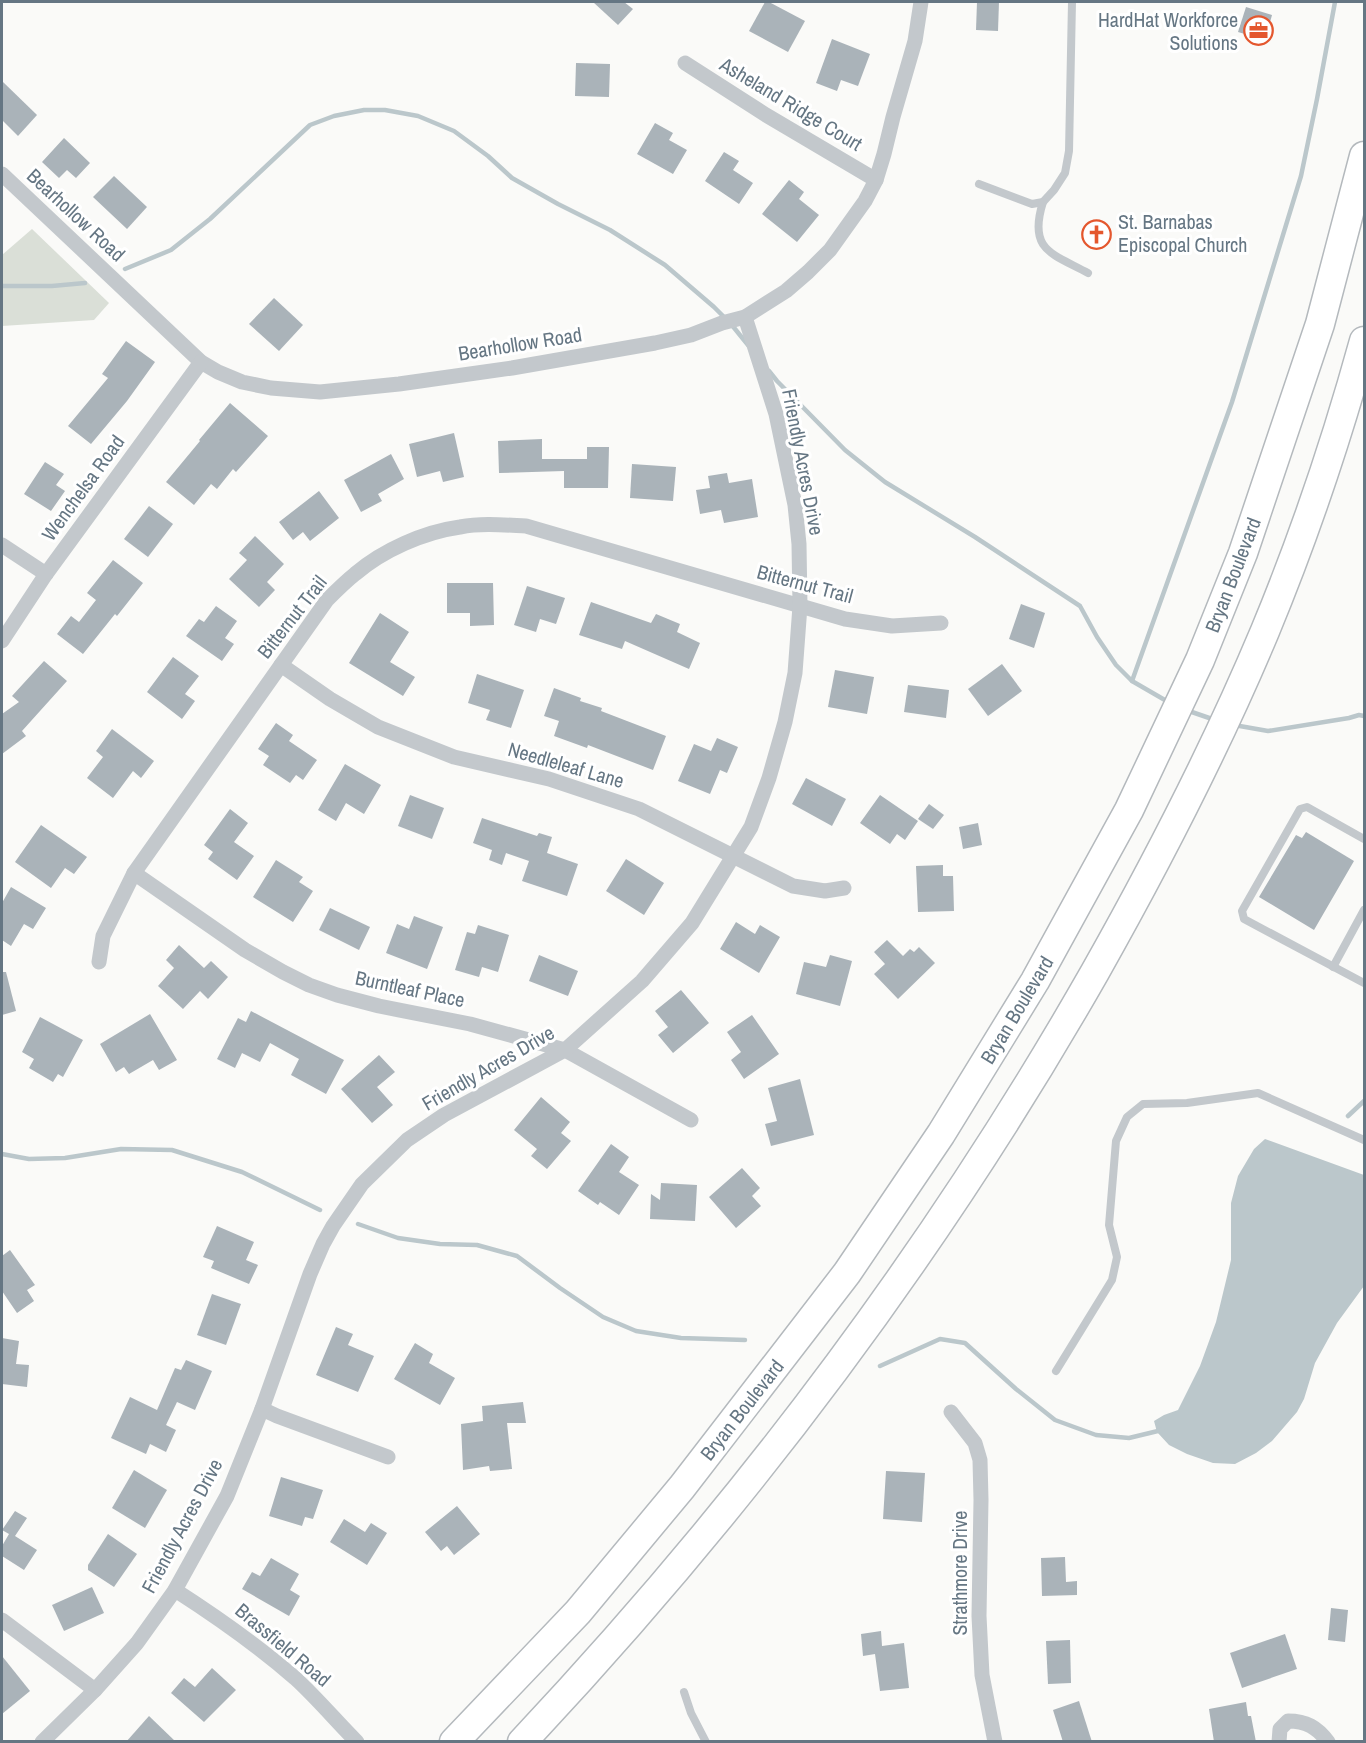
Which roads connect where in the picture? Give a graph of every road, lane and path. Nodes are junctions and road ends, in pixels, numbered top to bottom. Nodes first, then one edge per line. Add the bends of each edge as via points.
1 (921, 2) edge
2 (1072, 2) edge
3 (685, 63) dead end
4 (1365, 156) edge
5 (2, 174) edge
6 (876, 180) junction
7 (979, 184) dead end
8 (1043, 202) junction
9 (1088, 273) dead end
10 (745, 317) junction
11 (1365, 341) edge
12 (201, 362) junction
13 (2, 544) edge
14 (46, 574) junction
15 (800, 606) junction
16 (941, 623) dead end
17 (2, 641) edge
18 (281, 665) junction
19 (1365, 839) edge
20 (733, 857) junction
21 (134, 873) junction
22 (844, 888) dead end
23 (1365, 910) edge
24 (99, 962) dead end
25 (1333, 968) junction
26 (1365, 983) edge
27 (565, 1050) junction
28 (691, 1120) dead end
29 (1365, 1140) edge
30 (1056, 1371) dead end
31 (262, 1408) junction
32 (951, 1412) dead end
33 (388, 1457) dead end
34 (175, 1590) junction
35 (2, 1620) edge
36 (95, 1690) junction
37 (684, 1692) dead end
38 (42, 1742) edge
39 (357, 1742) edge
40 (454, 1742) edge
41 (522, 1742) edge
42 (706, 1742) edge
43 (995, 1742) edge
44 (1279, 1742) edge
45 (1328, 1742) edge

1 - 6 street, Bearhollow Road via 915,41
2 - 8 lane via 1070,151 1065,173
3 - 6 street, Asheland Ridge Court
4 - 40 highway, Bryan Boulevard via 1320,324 1244,553 1200,660 1129,810 1035,981 941,1134 807,1326 682,1487 578,1612
5 - 12 street, Bearhollow Road
6 - 10 street, Bearhollow Road via 830,250 786,291
7 - 8 lane via 1032,204
8 - 9 lane via 1038,235 1043,245
10 - 12 street, Bearhollow Road via 655,343 512,368 320,392 243,382
10 - 15 street, Friendly Acres Drive via 776,414 795,505
11 - 41 highway via 1301,536 1265,631 1152,869 1026,1090 901,1279 737,1497
12 - 14 street, Wenchelsa Road
13 - 14 street
14 - 17 street, Wenchelsa Road
15 - 16 street, Bitternut Trail via 845,619 892,626
15 - 18 street, Bitternut Trail via 526,526 463,526 410,542 356,573 327,600
15 - 20 street, Friendly Acres Drive via 795,673 785,722 754,817
18 - 20 street, Needleleaf Lane via 378,727 454,757 549,779 639,809
18 - 21 street, Bitternut Trail
19 - 25 lane via 1307,807 1300,809 1242,911 1244,919
20 - 22 street, Needleleaf Lane via 793,886 825,891
20 - 27 street, Friendly Acres Drive via 692,923 642,981
21 - 24 street, Bitternut Trail via 103,936
21 - 27 street, Burntleaf Place via 245,950 309,985 379,1006 470,1024
23 - 25 lane
25 - 26 lane
27 - 28 street, Burntleaf Place
27 - 31 street, Friendly Acres Drive via 444,1115 408,1140 362,1184 323,1244
29 - 30 lane via 1258,1093 1143,1104 1127,1117 1116,1141 1109,1226 1117,1257 1112,1280
31 - 33 street
31 - 34 street, Friendly Acres Drive via 226,1496
32 - 43 street, Strathmore Drive via 975,1443 980,1460 982,1675
34 - 36 street, Friendly Acres Drive
34 - 39 street, Brassfield Road via 245,1637 296,1680
35 - 36 street
36 - 38 street, Friendly Acres Drive
37 - 42 lane
44 - 45 street via 1280,1729 1288,1720 1299,1720 1314,1726

